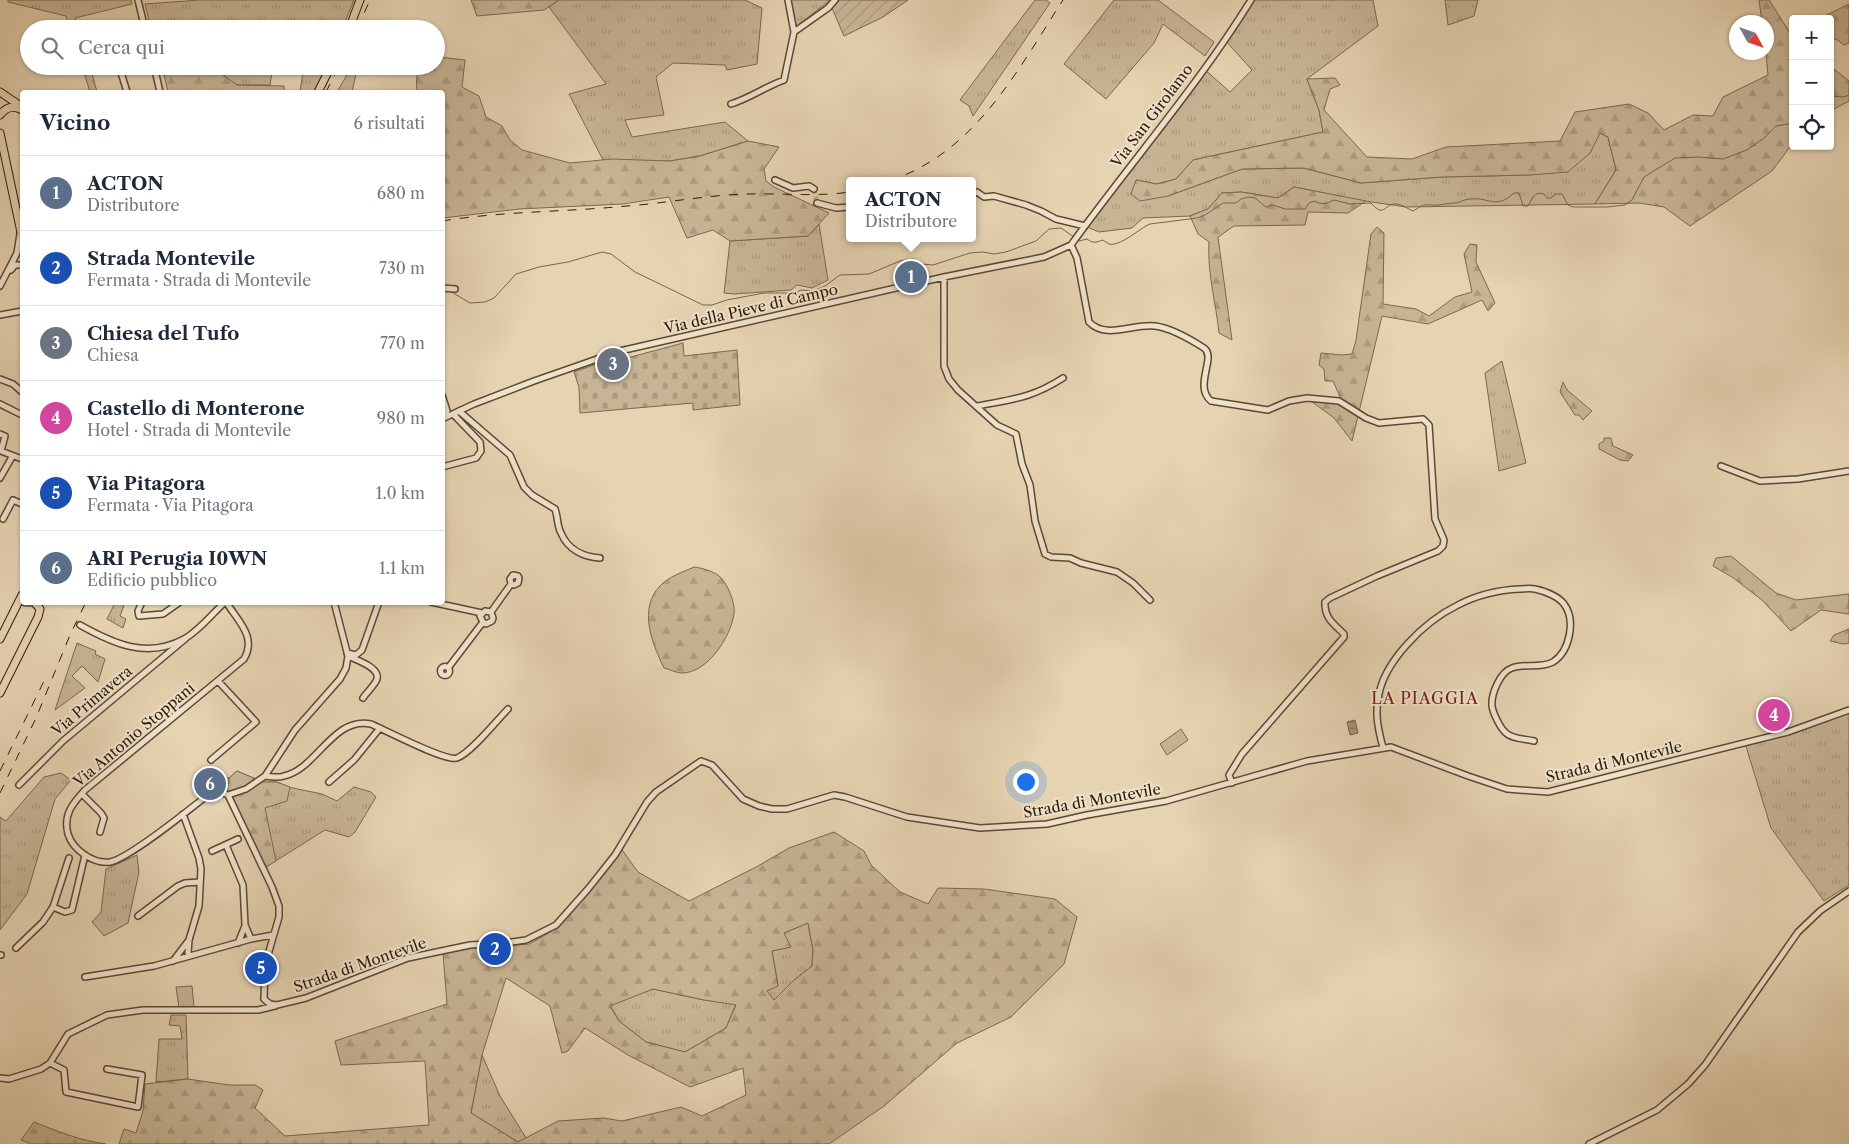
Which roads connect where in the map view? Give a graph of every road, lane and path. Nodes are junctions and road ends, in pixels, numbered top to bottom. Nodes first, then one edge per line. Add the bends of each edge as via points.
1 (138, 0) edge
2 (360, 0) edge
3 (788, 0) edge
4 (835, 0) edge
5 (1251, 0) edge
6 (143, 20) edge
7 (352, 20) edge
8 (794, 32) junction
9 (122, 75) edge
10 (156, 75) edge
11 (326, 75) edge
12 (126, 90) edge
13 (160, 90) edge
14 (319, 90) edge
15 (0, 92) edge
16 (731, 104) dead end
17 (20, 107) edge
18 (20, 108) edge
19 (0, 115) edge
20 (0, 133) edge
21 (4, 173) edge
22 (775, 180) dead end
23 (814, 189) dead end
24 (976, 192) edge
25 (816, 203) dead end
26 (846, 207) edge
27 (20, 226) joint
28 (1083, 228) junction
29 (1071, 245) junction
30 (20, 265) edge
31 (5, 278) junction
32 (944, 278) junction
33 (0, 286) edge
34 (445, 288) edge
35 (455, 289) dead end
36 (20, 311) edge
37 (0, 315) edge
38 (1063, 378) dead end
39 (0, 379) edge
40 (20, 390) edge
41 (0, 404) edge
42 (978, 406) junction
43 (460, 411) junction
44 (20, 414) edge
45 (453, 414) junction
46 (445, 418) edge
47 (0, 434) edge
48 (12, 457) junction
49 (20, 459) edge
50 (445, 466) edge
51 (1721, 466) dead end
52 (1849, 472) edge
53 (0, 478) edge
54 (20, 503) edge
55 (3, 519) dead end
56 (600, 558) dead end
57 (511, 584) dead end
58 (20, 600) edge
59 (1150, 600) dead end
60 (21, 605) edge
61 (37, 605) edge
62 (141, 605) edge
63 (176, 605) edge
64 (222, 605) edge
65 (226, 605) edge
66 (335, 605) edge
67 (378, 605) edge
68 (445, 605) edge
69 (15, 611) junction
70 (491, 612) junction
71 (482, 613) junction
72 (483, 622) junction
73 (80, 625) dead end
74 (0, 639) edge
75 (185, 639) junction
76 (348, 654) junction
77 (448, 668) dead end
78 (218, 680) junction
79 (0, 693) edge
80 (363, 698) dead end
81 (508, 709) dead end
82 (1849, 710) edge
83 (380, 728) junction
84 (1534, 741) dead end
85 (1383, 748) junction
86 (211, 760) dead end
87 (264, 776) junction
88 (329, 782) dead end
89 (1232, 782) junction
90 (19, 785) dead end
91 (82, 794) junction
92 (228, 795) junction
93 (182, 814) junction
94 (100, 832) dead end
95 (238, 839) dead end
96 (226, 844) junction
97 (212, 851) dead end
98 (85, 855) junction
99 (68, 858) dead end
100 (200, 882) junction
101 (1849, 891) edge
102 (53, 907) junction
103 (138, 916) dead end
104 (245, 925) junction
105 (273, 935) junction
106 (251, 939) junction
107 (189, 940) junction
108 (238, 943) junction
109 (16, 948) dead end
110 (189, 956) junction
111 (172, 962) junction
112 (85, 977) dead end
113 (264, 999) junction
114 (277, 1005) junction
115 (258, 1010) junction
116 (50, 1063) junction
117 (107, 1069) dead end
118 (0, 1078) edge
119 (1589, 1144) edge

1 - 6 street
2 - 7 main road
3 - 8 street
4 - 8 street
5 - 28 street, Via San Girolamo via 1204,69
8 - 16 street via 784,80
9 - 12 street
10 - 13 street
11 - 14 main road
15 - 17 main road
18 - 19 main road via 9,107
20 - 21 main road
21 - 27 main road
22 - 23 street via 793,188 809,186
24 - 28 street via 984,197 994,196 1026,205
25 - 26 street
27 - 31 street via 19,248
28 - 29 street, Via San Girolamo
29 - 32 street, Via della Pieve di Campo via 1044,257
29 - 89 street via 1077,258 1089,322 1106,330 1154,326 1170,330 1205,349 1208,356 1203,386 1211,401 1268,410 1307,398 1339,401 1366,418 1379,422 1423,419 1429,425 1435,519 1444,540 1443,546 1325,602 1328,619 1344,637 1242,754 1230,775
30 - 31 street via 15,265
31 - 33 street
32 - 42 street via 944,366 958,390
32 - 43 street, Via della Pieve di Campo via 620,351
34 - 35 street
36 - 37 street
38 - 42 street via 1045,390 1027,396
39 - 40 street
41 - 44 street
42 - 59 street via 998,425 1016,434 1044,554 1117,572
43 - 45 street, Via della Pieve di Campo
43 - 56 street via 510,456 524,487 555,509 565,541 588,557
45 - 46 street, Via della Pieve di Campo
45 - 50 street via 480,442 481,451 476,458
47 - 48 street via 5,436 1,451
48 - 49 street
48 - 53 street
51 - 52 street via 1760,481
54 - 55 street via 13,500
57 - 70 street
58 - 69 main road
60 - 69 main road
61 - 79 main road via 40,609 38,617
62 - 63 street via 139,616 163,614
64 - 75 street
65 - 78 street, Via Antonio Stoppani via 248,635 250,644 244,659
66 - 76 street
67 - 76 street via 362,650 356,655
68 - 71 street
69 - 74 main road
70 - 71 street
70 - 72 street via 492,622
71 - 72 street
72 - 77 street
73 - 75 street via 118,644 132,647 152,648
75 - 90 street, Via Primavera via 63,741
76 - 80 street via 376,671 378,676
76 - 87 street via 340,679 295,730
78 - 86 street via 256,722
78 - 91 street, Via Antonio Stoppani
81 - 83 street via 465,753 456,758 443,756
82 - 85 street, Strada di Montevile via 1788,732 1548,792 1507,789 1390,747
83 - 87 street via 363,722 356,724 336,735 297,771 284,776
83 - 88 street via 354,760
84 - 85 street via 1506,733 1492,707 1493,697 1503,674 1512,668 1543,665 1563,652 1570,636 1570,620 1565,605 1555,596 1534,589 1503,590 1457,605 1404,646 1388,668 1378,698 1377,727
85 - 89 street, Strada di Montevile via 1307,761
87 - 92 street via 246,789
89 - 114 street, Strada di Montevile via 1166,801 1047,824 980,828 907,817 834,795 787,809 759,806 743,799 712,765 701,761 651,797 616,855 556,925 526,940 470,945 408,958 306,998
91 - 94 street via 104,818
91 - 98 street, Via Antonio Stoppani via 66,819 73,845
92 - 93 street via 209,794
92 - 105 street via 276,896 279,917
93 - 98 street via 116,860 102,862
93 - 100 street via 200,858
95 - 96 street
96 - 97 street
96 - 104 street via 244,885
98 - 102 street via 72,910 64,912
99 - 102 street
100 - 103 street via 178,886
100 - 107 street via 199,906
101 - 119 street via 1820,911 1798,932 1705,1065 1688,1084 1657,1110
102 - 109 street via 43,922
104 - 106 street
104 - 108 street
105 - 106 street
105 - 113 street via 265,965
106 - 108 street
107 - 110 street
107 - 111 street
108 - 110 street
110 - 111 street
111 - 112 street
113 - 114 street, Strada di Montevile
113 - 115 street
114 - 115 street, Strada di Montevile
115 - 116 street, Strada di Montevile via 143,1010 107,1015 68,1034
116 - 117 street via 64,1070 66,1092 138,1107 142,1075
116 - 118 street via 31,1073

